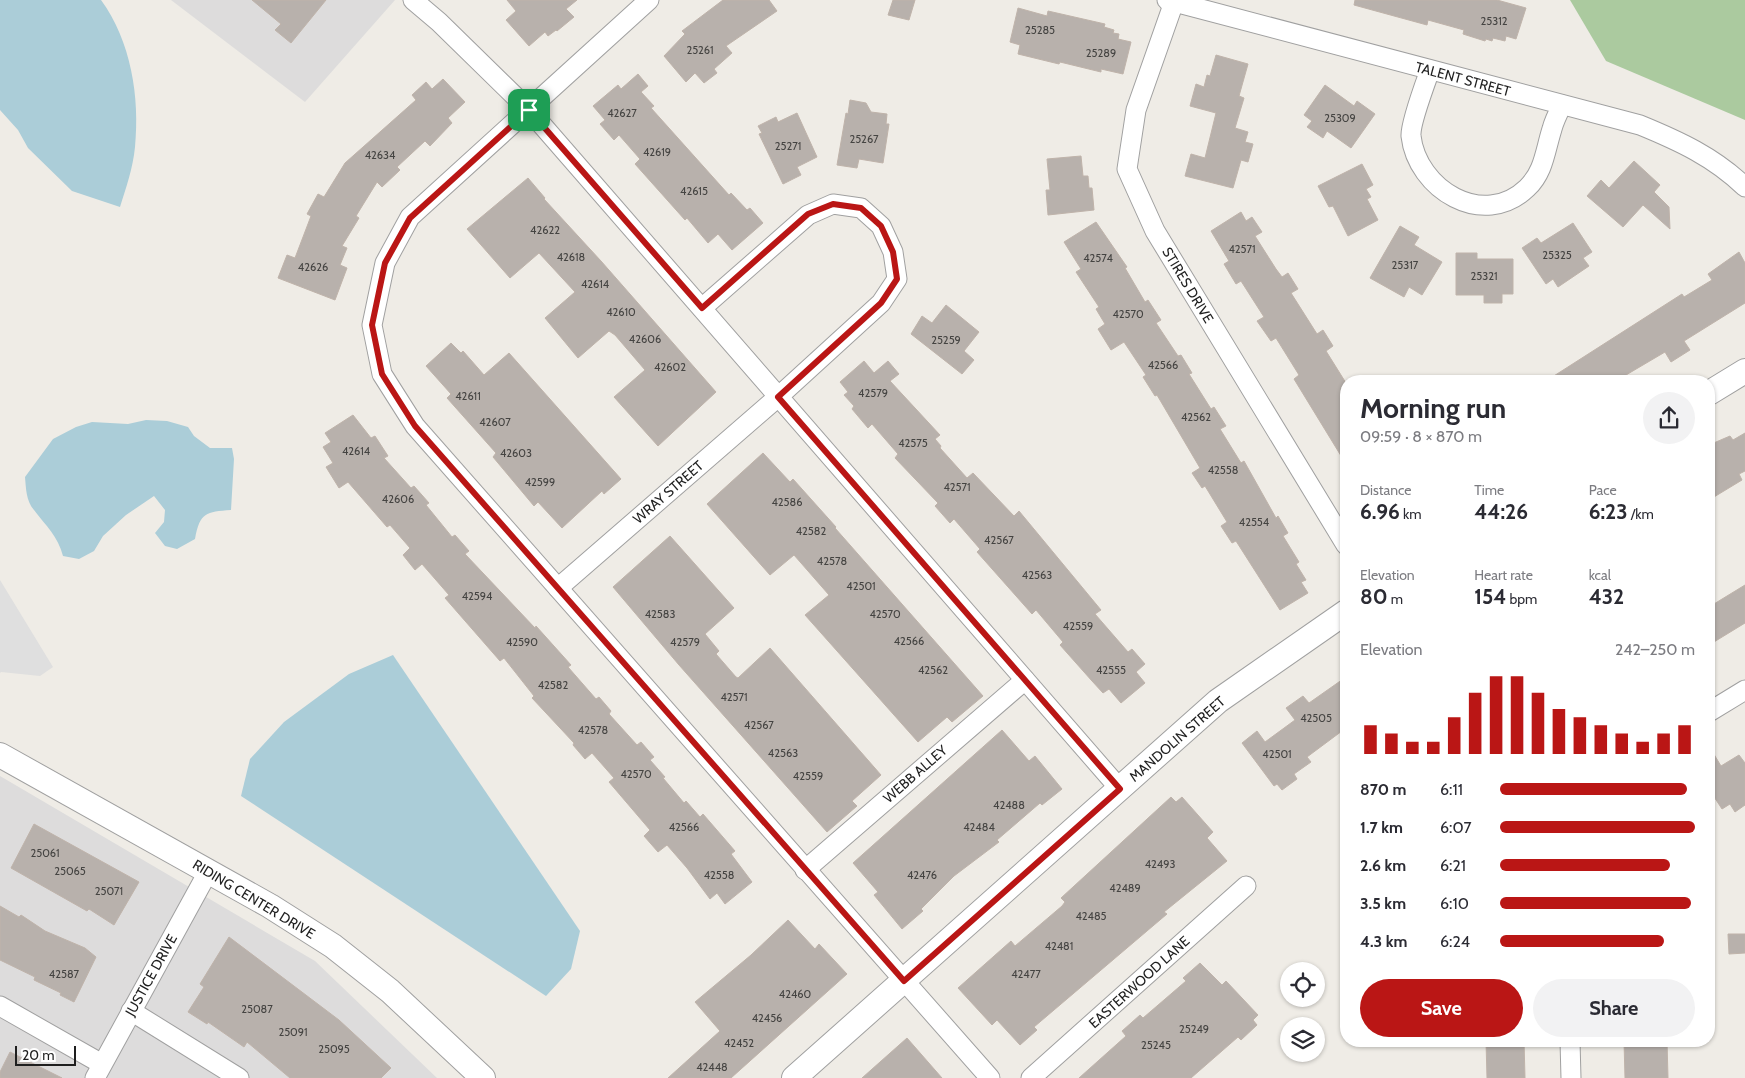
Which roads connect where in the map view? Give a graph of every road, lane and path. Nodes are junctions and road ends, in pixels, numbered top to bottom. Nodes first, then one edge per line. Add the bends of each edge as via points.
1 (413, 0) edge
2 (649, 0) edge
3 (1170, 1) edge
4 (1430, 70) junction
5 (1562, 105) junction
6 (529, 110) junction
7 (1745, 187) edge
8 (702, 308) junction
9 (1745, 371) edge
10 (1715, 389) edge
11 (778, 397) junction
12 (1340, 535) edge
13 (558, 588) junction
14 (1340, 616) edge
15 (1025, 680) junction
16 (1745, 690) edge
17 (1715, 708) edge
18 (2, 761) edge
19 (1120, 789) junction
20 (806, 870) junction
21 (208, 872) junction
22 (1246, 886) dead end
23 (904, 981) junction
24 (131, 1011) junction
25 (3, 1013) edge
26 (1570, 1047) edge
27 (99, 1071) edge
28 (239, 1078) edge
29 (483, 1078) edge
30 (794, 1078) edge
31 (990, 1078) edge
32 (1031, 1078) edge
33 (1572, 1078) edge

1 - 6 street
2 - 6 street
3 - 4 street, TALENT STREET
3 - 12 street, STIRES DRIVE via 1136,110 1127,169 1155,231
4 - 5 street, TALENT STREET
4 - 5 street via 1411,134 1419,162 1436,186 1457,201 1505,202 1526,189 1541,169
5 - 7 street, TALENT STREET via 1640,125 1685,144 1726,169
6 - 8 street
6 - 13 street via 410,218 385,263 372,325 382,374 415,426
8 - 11 street
8 - 11 street, WRAY STREET via 808,214 833,204 861,208 881,226 893,252 897,279 881,303
9 - 10 street
11 - 13 street, WRAY STREET
11 - 15 street
13 - 20 street
14 - 19 street, MANDOLIN STREET via 1218,701
15 - 19 street
15 - 20 street, WEBB ALLEY
16 - 17 street
18 - 21 street, RIDING CENTER DRIVE
19 - 23 street, MANDOLIN STREET
20 - 23 street
21 - 24 street, JUSTICE DRIVE
21 - 29 street, RIDING CENTER DRIVE via 333,946 390,991
22 - 32 street, EASTERWOOD LANE
23 - 30 street, MANDOLIN STREET
23 - 31 street
24 - 27 street, JUSTICE DRIVE
24 - 28 street
25 - 27 street
26 - 33 street

